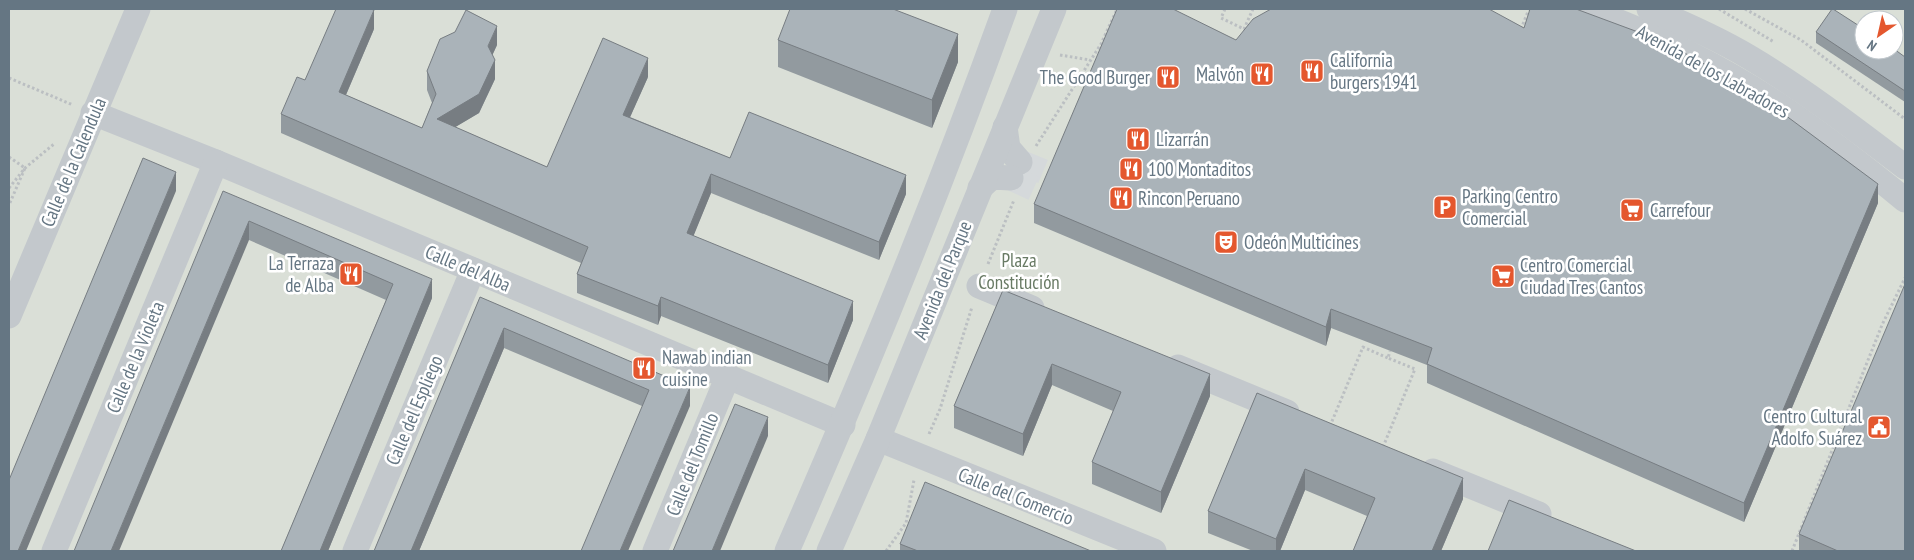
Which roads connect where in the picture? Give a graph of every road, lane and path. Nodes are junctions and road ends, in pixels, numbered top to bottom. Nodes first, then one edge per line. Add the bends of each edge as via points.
1 (138, 9) edge
2 (1005, 9) edge
3 (1054, 9) edge
4 (1225, 9) edge
5 (1253, 9) edge
6 (1528, 9) edge
7 (1585, 9) edge
8 (1648, 9) edge
9 (1745, 9) edge
10 (1692, 17) edge
11 (1519, 34) edge
12 (9, 78) edge
13 (93, 114) junction
14 (1905, 119) edge
15 (1005, 127) junction
16 (55, 144) dead end
17 (9, 157) edge
18 (216, 162) junction
19 (1905, 167) edge
20 (25, 168) junction
21 (9, 188) edge
22 (980, 188) junction
23 (1905, 200) edge
24 (9, 205) edge
25 (473, 270) junction
26 (1905, 278) edge
27 (979, 286) dead end
28 (9, 316) edge
29 (1052, 316) edge
30 (1390, 351) edge
31 (1154, 357) edge
32 (1388, 358) junction
33 (728, 376) junction
34 (843, 425) junction
35 (1329, 429) joint
36 (878, 440) junction
37 (1382, 450) joint
38 (1562, 524) edge
39 (54, 551) edge
40 (355, 551) edge
41 (655, 551) edge
42 (787, 551) edge
43 (829, 551) edge
44 (1154, 551) edge
45 (1792, 551) edge

1 - 13 street, Calle de la Calendula
2 - 34 street, Avenida del Parque via 973,99
3 - 15 street, Avenida del Parque
4 - 5 path via 1221,18 1244,29
6 - 11 path
7 - 23 street, Avenida de los Labradores via 1678,48 1786,109
8 - 10 street, Avenida de los Labradores
9 - 14 path via 1801,40
10 - 19 street, Avenida de los Labradores
12 - 13 path
13 - 18 street, Calle del Alba
13 - 28 street, Calle de la Calendula
15 - 22 street, Avenida del Parque
15 - 22 street via 1015,170 992,177
16 - 20 path
17 - 20 path
18 - 25 street, Calle del Alba
18 - 39 street, Calle de la Violeta
20 - 21 path
20 - 24 path
22 - 36 street, Avenida del Parque
25 - 33 street, Calle del Alba
25 - 40 street, Calle del Espliego
26 - 45 path via 1882,325
27 - 29 street
30 - 32 path
31 - 35 street
32 - 35 path via 1363,347
32 - 37 path via 1415,369
33 - 34 street, Calle del Alba
33 - 41 street, Calle del Tomillo
34 - 42 street, Avenida del Parque
36 - 43 street, Avenida del Parque
36 - 44 street, Calle del Comercio
37 - 38 street

